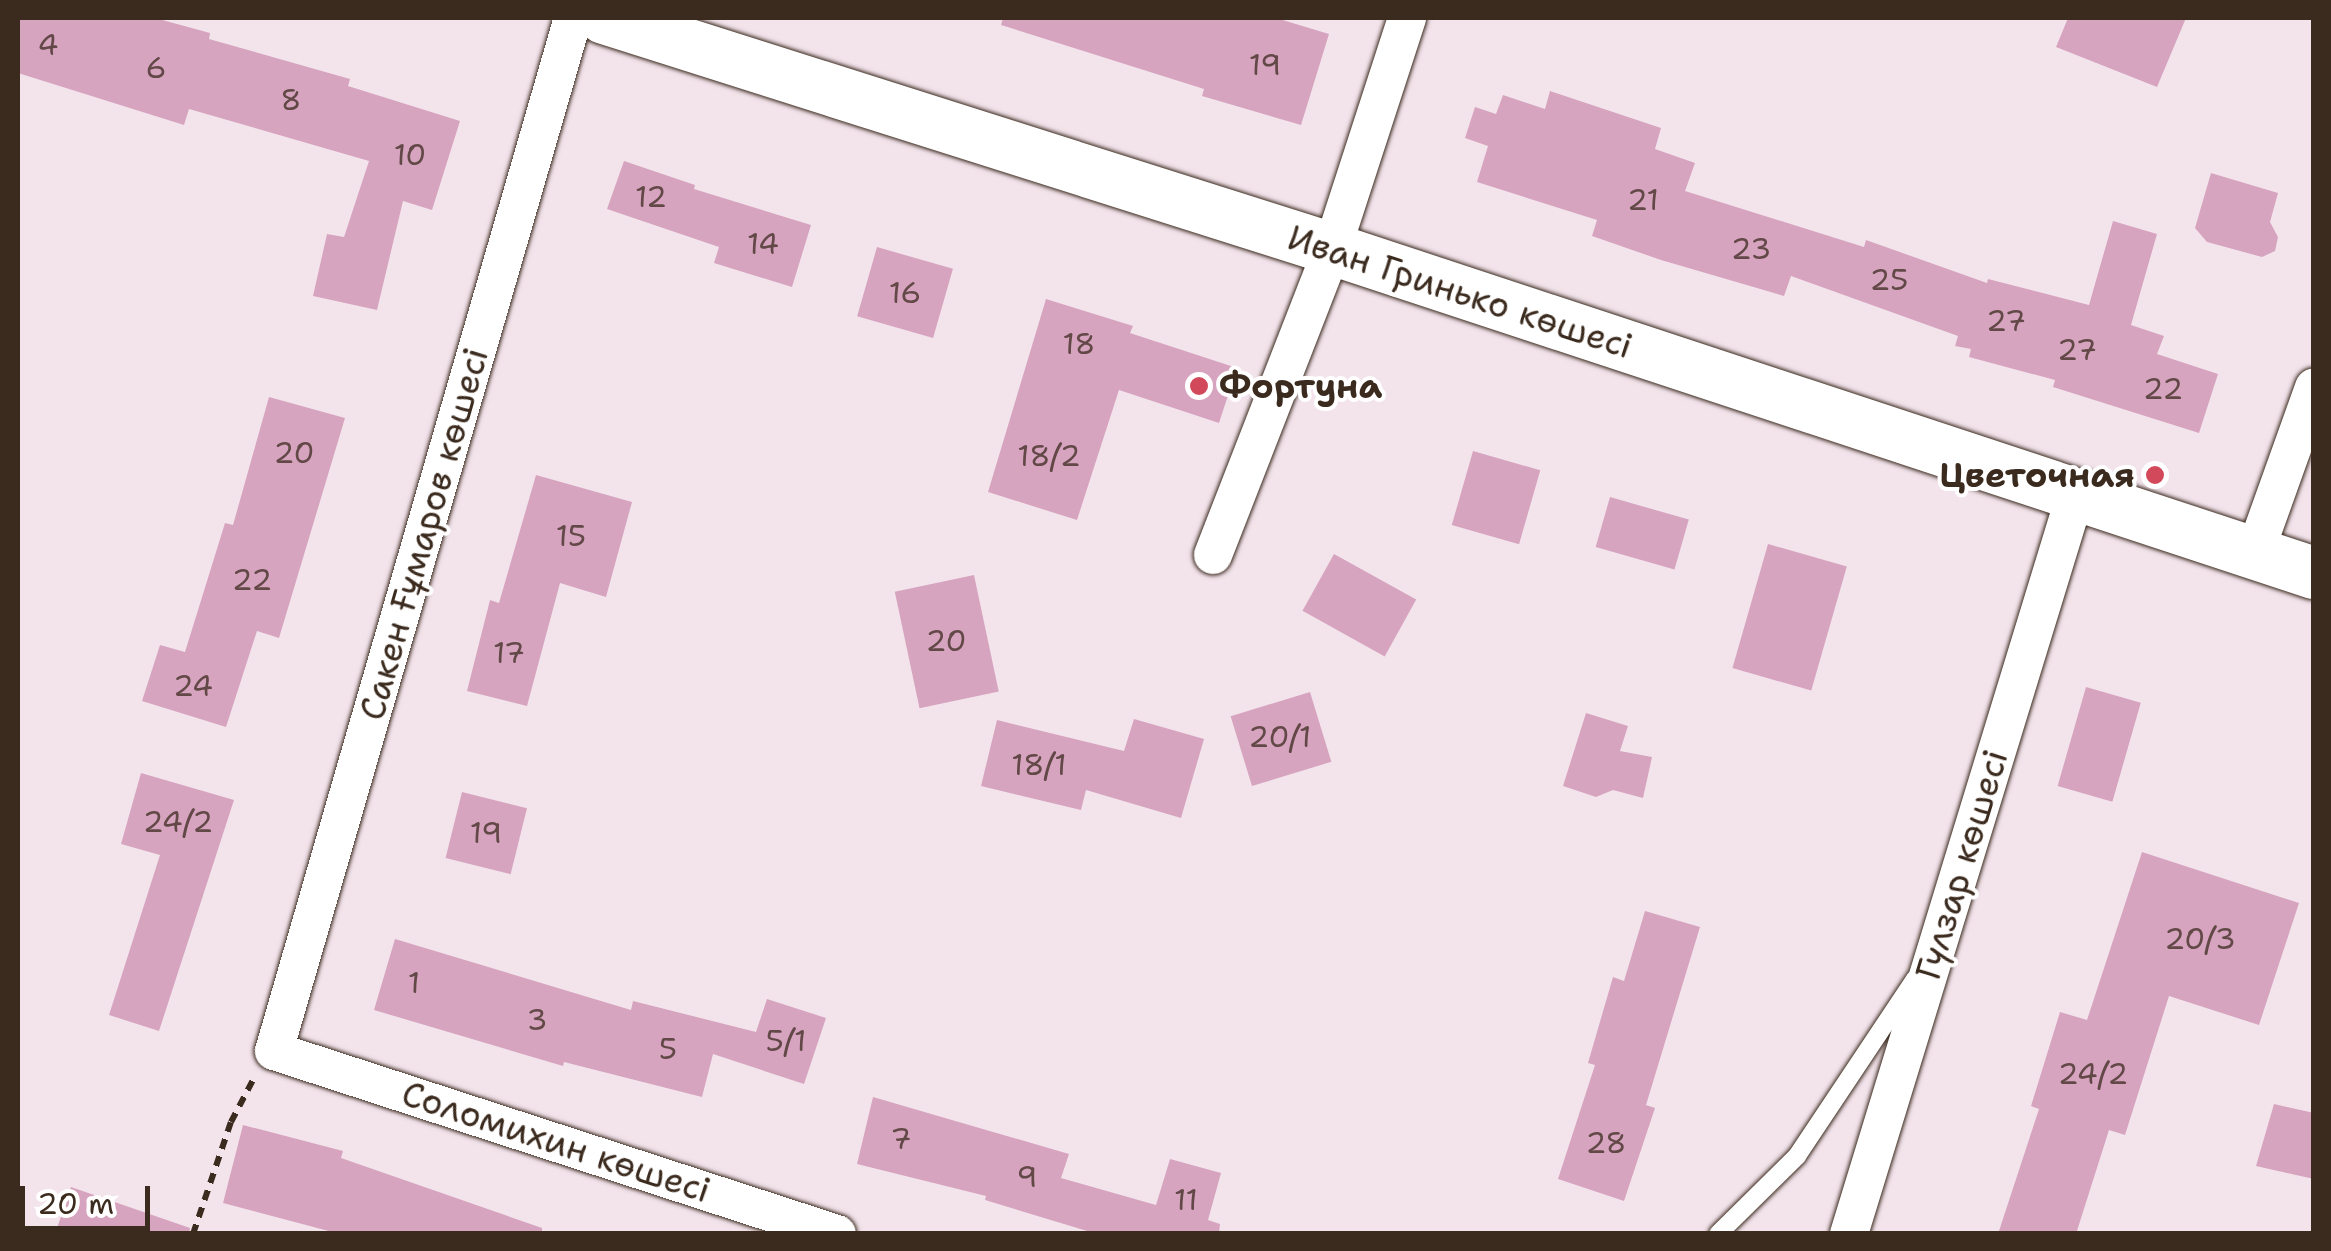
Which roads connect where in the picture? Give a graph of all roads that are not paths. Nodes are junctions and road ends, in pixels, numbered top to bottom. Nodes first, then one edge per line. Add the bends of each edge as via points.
1 (574, 18) edge
2 (604, 18) edge
3 (1408, 18) edge
4 (1332, 249) junction
5 (2314, 387) edge
6 (2075, 496) junction
7 (2254, 555) junction
8 (1213, 556) dead end
9 (2314, 573) edge
10 (1938, 945) junction
11 (274, 1051) joint
12 (837, 1234) edge
13 (1718, 1234) edge
14 (1849, 1234) edge

1 - 11 street, Сакен Ғұмаров көшесі
2 - 4 street, Иван Гринько көшесі
3 - 4 street
4 - 6 street, Иван Гринько көшесі
4 - 8 street
5 - 7 street
6 - 7 street, Иван Гринько көшесі
6 - 10 street, Гүлзар көшесі
7 - 9 street, Иван Гринько көшесі
10 - 13 lane via 1796,1156
10 - 14 street, Гүлзар көшесі
11 - 12 street, Соломихин көшесі

